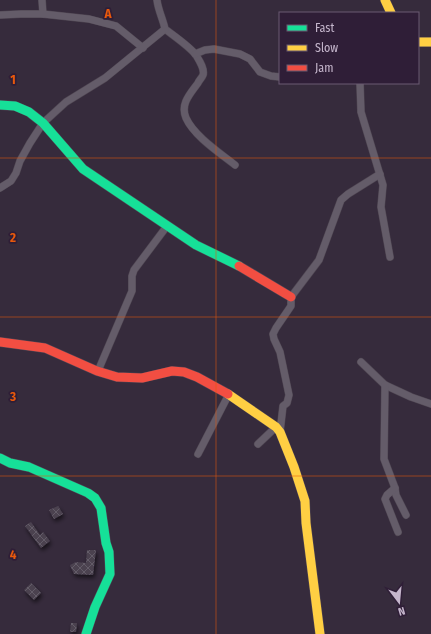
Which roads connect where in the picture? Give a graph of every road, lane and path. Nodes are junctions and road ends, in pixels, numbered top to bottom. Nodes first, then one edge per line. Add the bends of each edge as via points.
1 (42, 0) edge
2 (157, 0) edge
3 (385, 0) edge
4 (391, 12) edge
5 (44, 14) junction
6 (0, 15) edge
7 (165, 29) junction
8 (143, 48) junction
9 (195, 54) junction
10 (279, 77) edge
11 (360, 84) edge
12 (0, 104) edge
13 (44, 123) junction
14 (235, 165) dead end
15 (380, 174) junction
16 (0, 188) edge
17 (167, 226) junction
18 (390, 257) dead end
19 (291, 297) junction
20 (0, 342) edge
21 (361, 362) dead end
22 (98, 371) junction
23 (385, 385) junction
24 (229, 394) junction
25 (431, 404) edge
26 (278, 429) junction
27 (258, 444) dead end
28 (198, 454) dead end
29 (0, 458) edge
30 (395, 488) junction
31 (406, 516) dead end
32 (398, 532) dead end
33 (86, 634) edge
34 (320, 634) edge

1 - 5 street
2 - 7 street
3 - 4 street
5 - 6 street
5 - 8 street via 89,19 116,26
7 - 8 street
7 - 9 street
8 - 13 street via 105,78 66,102
9 - 10 street via 214,49 240,54 250,59 260,72
9 - 14 street via 203,73 184,105 186,118 199,136
11 - 15 street via 361,112
12 - 13 street via 16,106
13 - 16 street via 30,143 11,181
13 - 17 street via 83,169
15 - 18 street via 384,191 381,207
15 - 19 street via 341,200 319,260
17 - 19 street via 196,245 241,267
17 - 22 street via 134,270 132,291
19 - 26 street via 291,306 273,334 280,352 289,396 283,406
20 - 22 street via 50,350
21 - 23 street
22 - 24 street via 128,378 182,372
23 - 25 street
23 - 30 street via 384,459
24 - 26 street
24 - 28 street
26 - 27 street
26 - 34 street via 305,501
29 - 33 street via 29,467 91,494 99,503 109,552 110,574 94,607
30 - 31 street
30 - 32 street via 385,499

